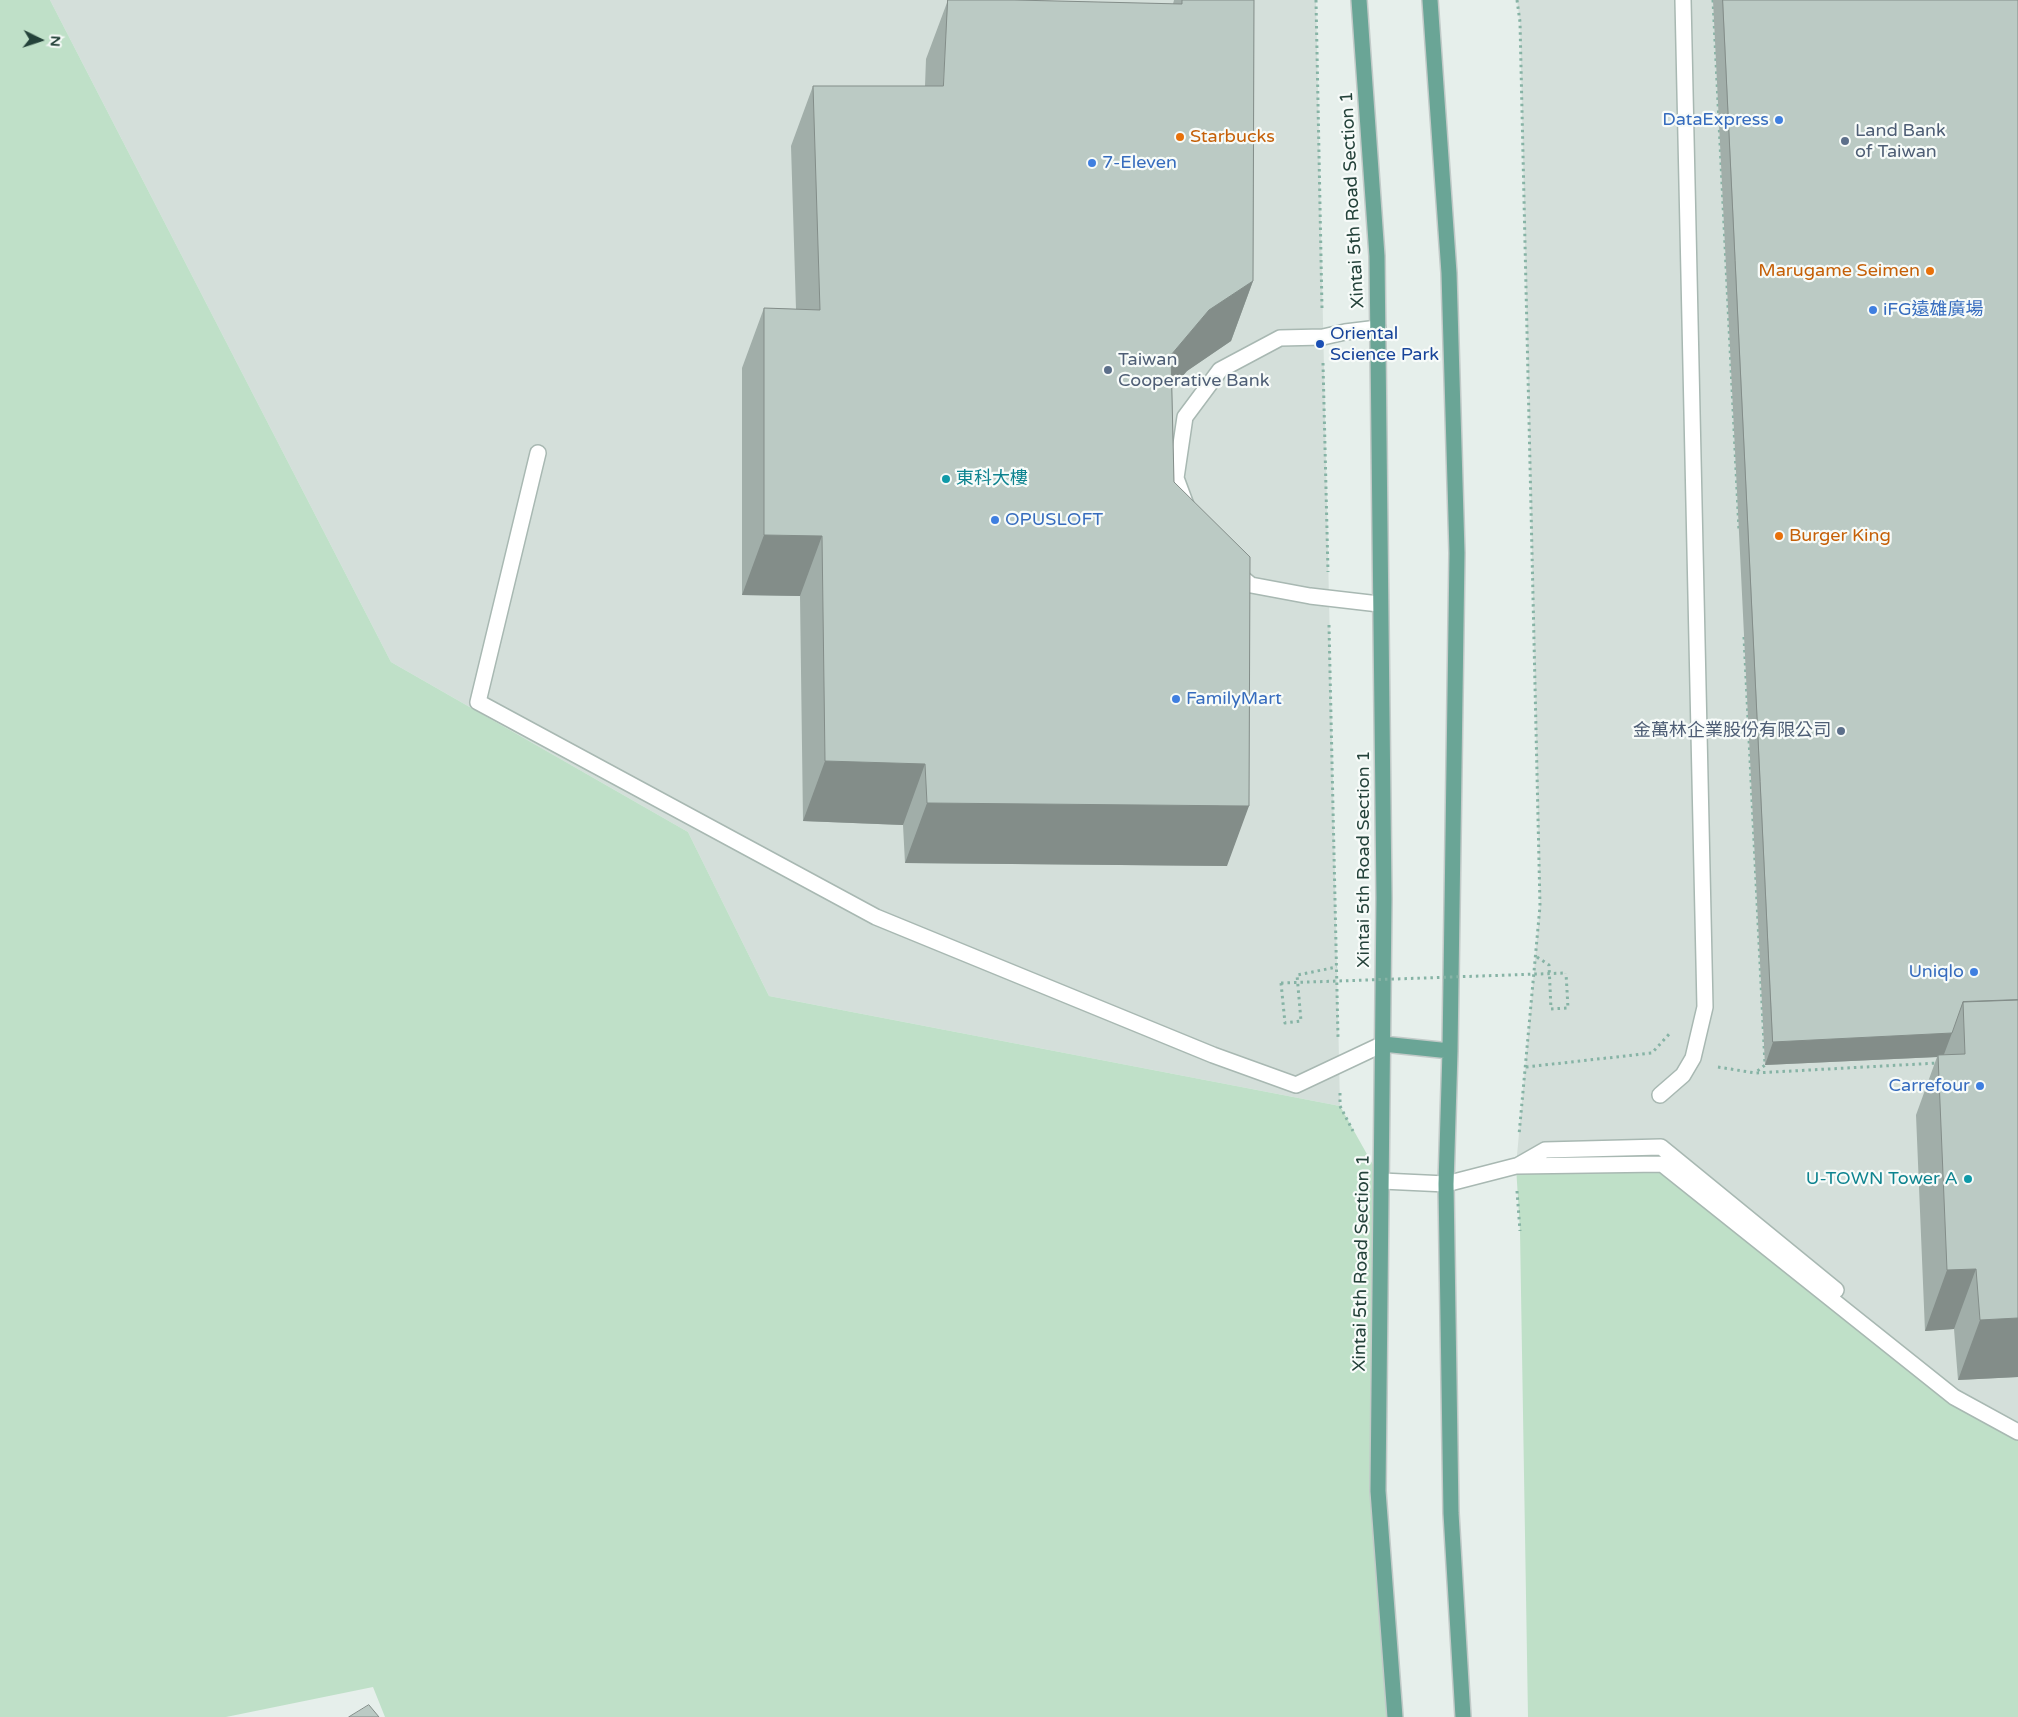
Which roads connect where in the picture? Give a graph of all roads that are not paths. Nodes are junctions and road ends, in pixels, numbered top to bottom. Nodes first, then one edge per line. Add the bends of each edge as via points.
1 (1359, 0) edge
2 (1430, 0) edge
3 (1683, 0) edge
4 (1378, 328) junction
5 (538, 453) dead end
6 (1190, 515) edge
7 (1222, 561) edge
8 (1379, 604) junction
9 (1383, 1044) junction
10 (1450, 1052) junction
11 (1660, 1095) dead end
12 (1516, 1166) junction
13 (1382, 1181) junction
14 (1446, 1184) junction
15 (2018, 1424) edge
16 (2018, 1432) edge
17 (1394, 1717) edge
18 (1463, 1717) edge

1 - 4 main road, Xintai 5th Road Section 1 via 1377,256
2 - 10 main road via 1449,273 1457,553
3 - 11 street via 1705,1007 1693,1058 1682,1075
4 - 6 street via 1323,337 1280,338 1220,370 1185,417 1176,478
4 - 8 main road, Xintai 5th Road Section 1
5 - 9 street via 478,702 876,917 1213,1055 1296,1085
7 - 8 street via 1252,585
8 - 9 main road, Xintai 5th Road Section 1 via 1384,814
9 - 10 main road
9 - 13 main road, Xintai 5th Road Section 1
10 - 14 main road
12 - 14 street
12 - 15 street via 1545,1150 1661,1147 1953,1386
12 - 16 street via 1662,1164 1954,1397
13 - 14 street
13 - 17 main road, Xintai 5th Road Section 1 via 1378,1491
14 - 18 main road via 1451,1513

